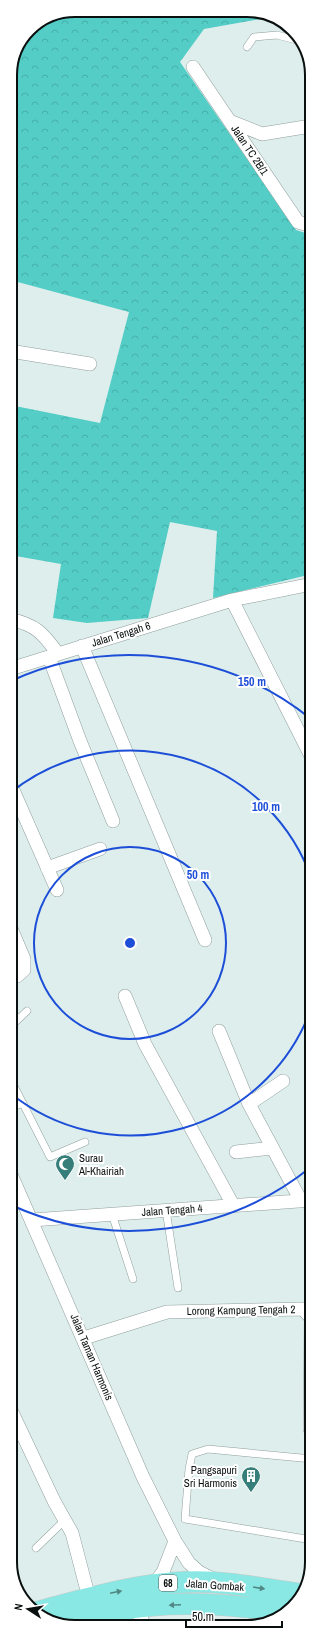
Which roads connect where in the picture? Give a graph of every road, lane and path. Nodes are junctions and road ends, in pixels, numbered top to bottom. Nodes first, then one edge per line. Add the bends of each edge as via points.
1 (292, 38) edge
2 (247, 47) dead end
3 (193, 67) dead end
4 (232, 122) junction
5 (305, 128) edge
6 (305, 224) edge
7 (17, 352) edge
8 (90, 364) dead end
9 (305, 585) edge
10 (232, 600) junction
11 (17, 621) edge
12 (82, 646) junction
13 (53, 655) junction
14 (17, 667) edge
15 (305, 744) edge
16 (17, 799) edge
17 (114, 821) dead end
18 (100, 849) dead end
19 (47, 868) junction
20 (57, 890) dead end
21 (205, 940) dead end
22 (17, 942) edge
23 (17, 976) edge
24 (125, 996) dead end
25 (27, 1011) dead end
26 (17, 1020) edge
27 (218, 1031) dead end
28 (283, 1081) dead end
29 (17, 1091) edge
30 (23, 1103) junction
31 (249, 1104) junction
32 (17, 1105) edge
33 (85, 1142) dead end
34 (272, 1148) junction
35 (236, 1152) dead end
36 (17, 1187) edge
37 (305, 1198) edge
38 (305, 1200) edge
39 (233, 1205) junction
40 (166, 1210) junction
41 (112, 1214) junction
42 (32, 1220) junction
43 (134, 1279) dead end
44 (178, 1288) dead end
45 (305, 1311) edge
46 (84, 1338) junction
47 (17, 1423) edge
48 (305, 1458) edge
49 (66, 1519) junction
50 (305, 1539) edge
51 (175, 1541) junction
52 (36, 1548) dead end
53 (223, 1583) junction
54 (154, 1584) junction
55 (295, 1593) edge
56 (89, 1598) junction
57 (48, 1609) edge
58 (278, 1610) edge
59 (140, 1617) edge
60 (88, 1620) edge

1 - 2 lane via 277,35 254,37
3 - 4 street, Jalan TC 2B/1
4 - 5 street via 262,134
4 - 6 street, Jalan TC 2B/1 via 298,222
7 - 8 street
9 - 10 street, Jalan Tengah 6
10 - 12 street, Jalan Tengah 6
10 - 15 street
11 - 13 street via 43,634
12 - 13 street, Jalan Tengah 6
12 - 21 street
13 - 14 street, Jalan Tengah 6
13 - 17 street via 80,741
16 - 19 street
18 - 19 street
19 - 20 street
22 - 23 street via 24,959 24,970
24 - 39 street via 145,1044
25 - 26 lane
27 - 31 street
28 - 31 street
29 - 30 lane
30 - 32 lane
30 - 33 lane via 50,1157
31 - 34 street
34 - 35 street
34 - 37 street
36 - 42 street, Jalan Taman Harmonis
38 - 39 street, Jalan Tengah 4
39 - 40 street, Jalan Tengah 4
40 - 41 street, Jalan Tengah 4
40 - 44 lane
41 - 42 street, Jalan Tengah 4
41 - 43 lane
42 - 46 street, Jalan Taman Harmonis
45 - 46 street, Lorong Kampung Tengah 2 via 303,1309 167,1312
46 - 51 street, Jalan Taman Harmonis via 143,1476
47 - 49 street via 54,1501
48 - 50 lane via 208,1449 192,1454 185,1519
49 - 52 lane
49 - 56 street
51 - 53 street, Jalan Taman Harmonis via 180,1553 194,1568
51 - 54 street via 163,1572
53 - 54 main road, Jalan Gombak / 68
53 -> 55 main road, Jalan Gombak / 68
56 -> 54 main road, Jalan Gombak / 68
56 - 57 main road, Jalan Gombak / 68
58 -> 59 main road, Jalan Gombak / 68 via 220,1604
59 - 60 main road, Jalan Gombak / 68 via 110,1615

